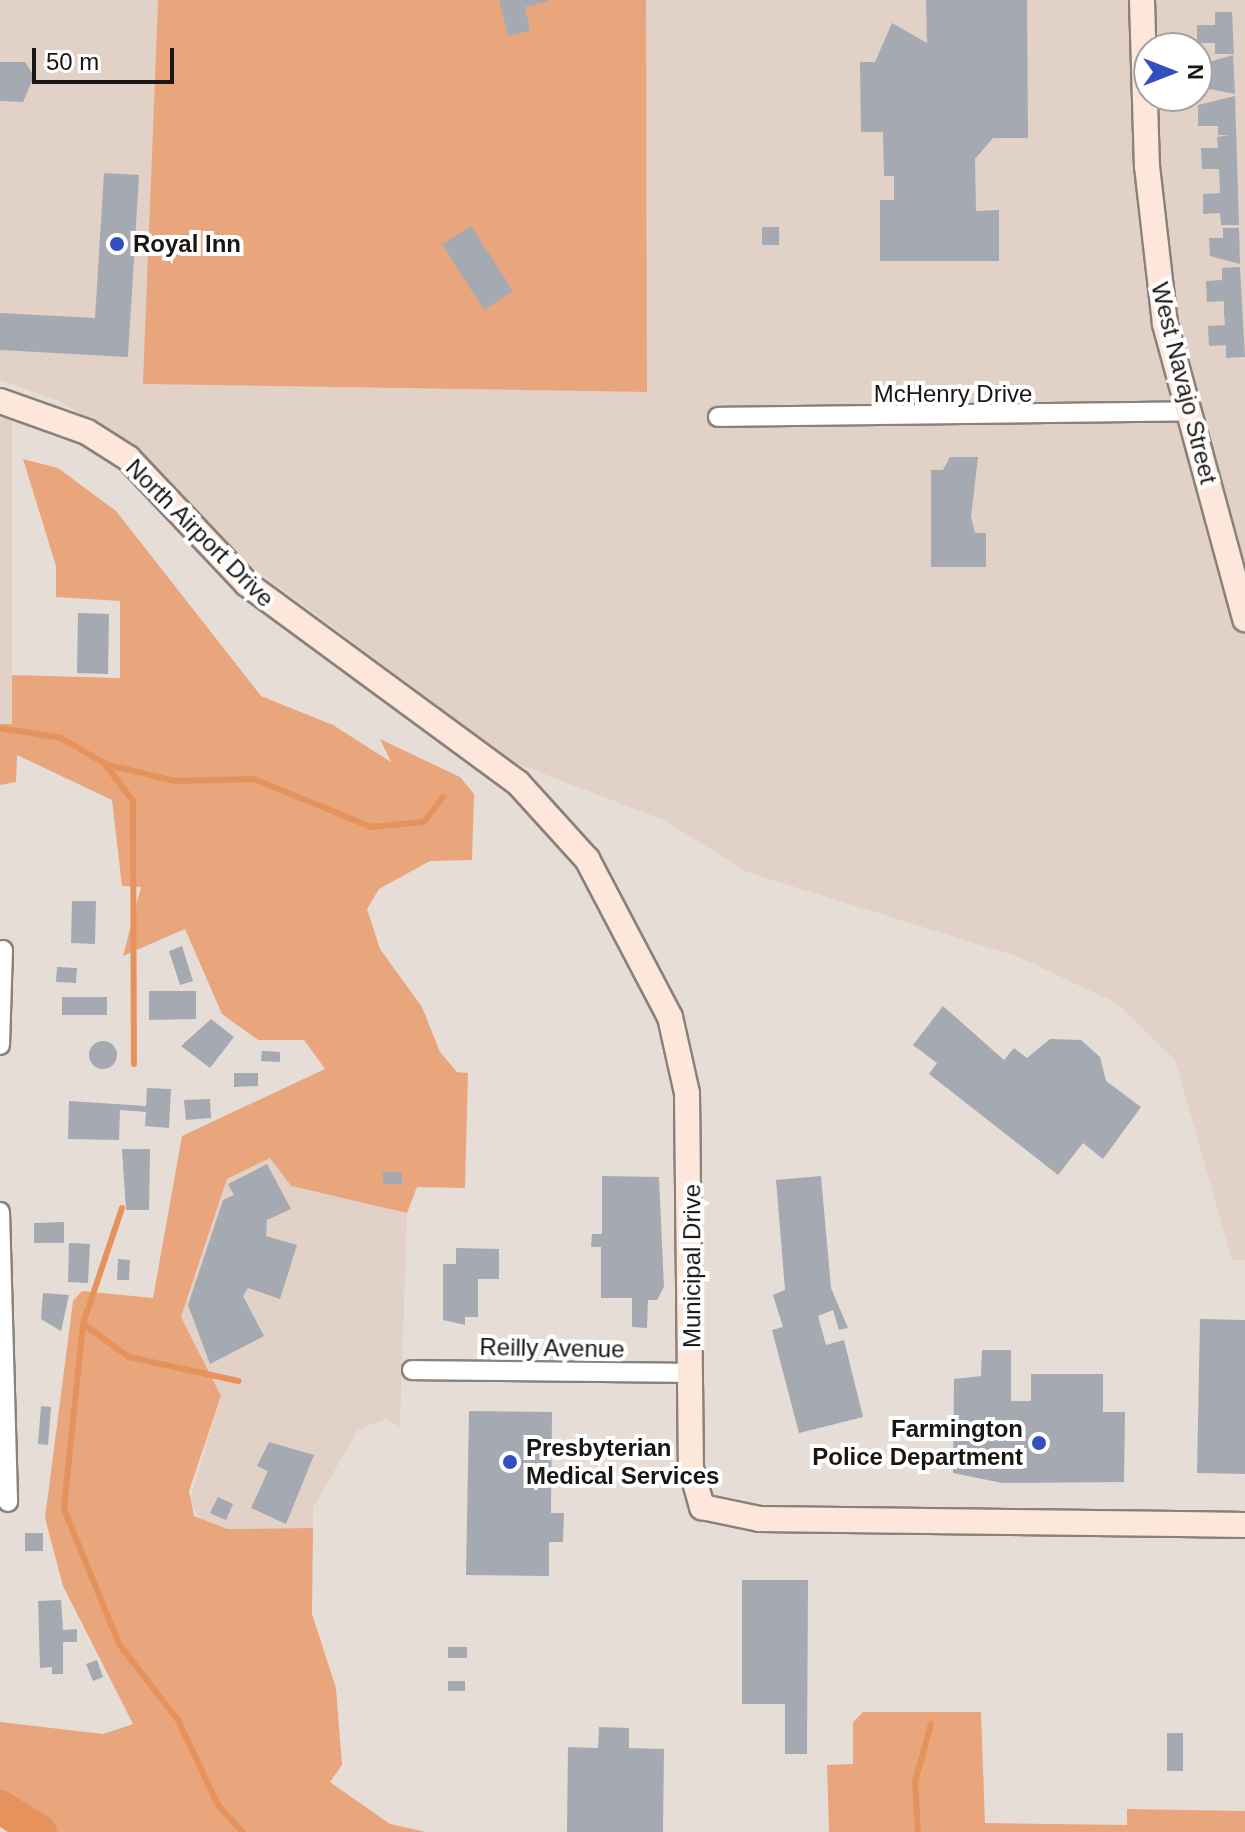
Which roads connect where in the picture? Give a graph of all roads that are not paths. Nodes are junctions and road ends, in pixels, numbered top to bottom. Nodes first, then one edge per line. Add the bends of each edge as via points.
1 (1142, 0) edge
2 (0, 401) edge
3 (1188, 411) junction
4 (718, 417) dead end
5 (1245, 619) edge
6 (308, 635) joint
7 (3, 950) dead end
8 (0, 1045) edge
9 (0, 1212) edge
10 (412, 1370) dead end
11 (692, 1373) junction
12 (1, 1382) edge
13 (8, 1502) dead end
14 (1245, 1525) edge

1 - 3 main road, West Navajo Street via 1154,254
2 - 6 main road, North Airport Drive via 87,432 128,458 247,584
3 - 4 street, McHenry Drive
3 - 5 main road, West Navajo Street
6 - 11 main road, Municipal Drive via 518,783 587,859 632,936 670,1017 691,1120
7 - 8 street
9 - 12 street
10 - 11 street, Reilly Avenue
11 - 14 main road, Municipal Drive via 692,1486 702,1507 716,1515
12 - 13 street

